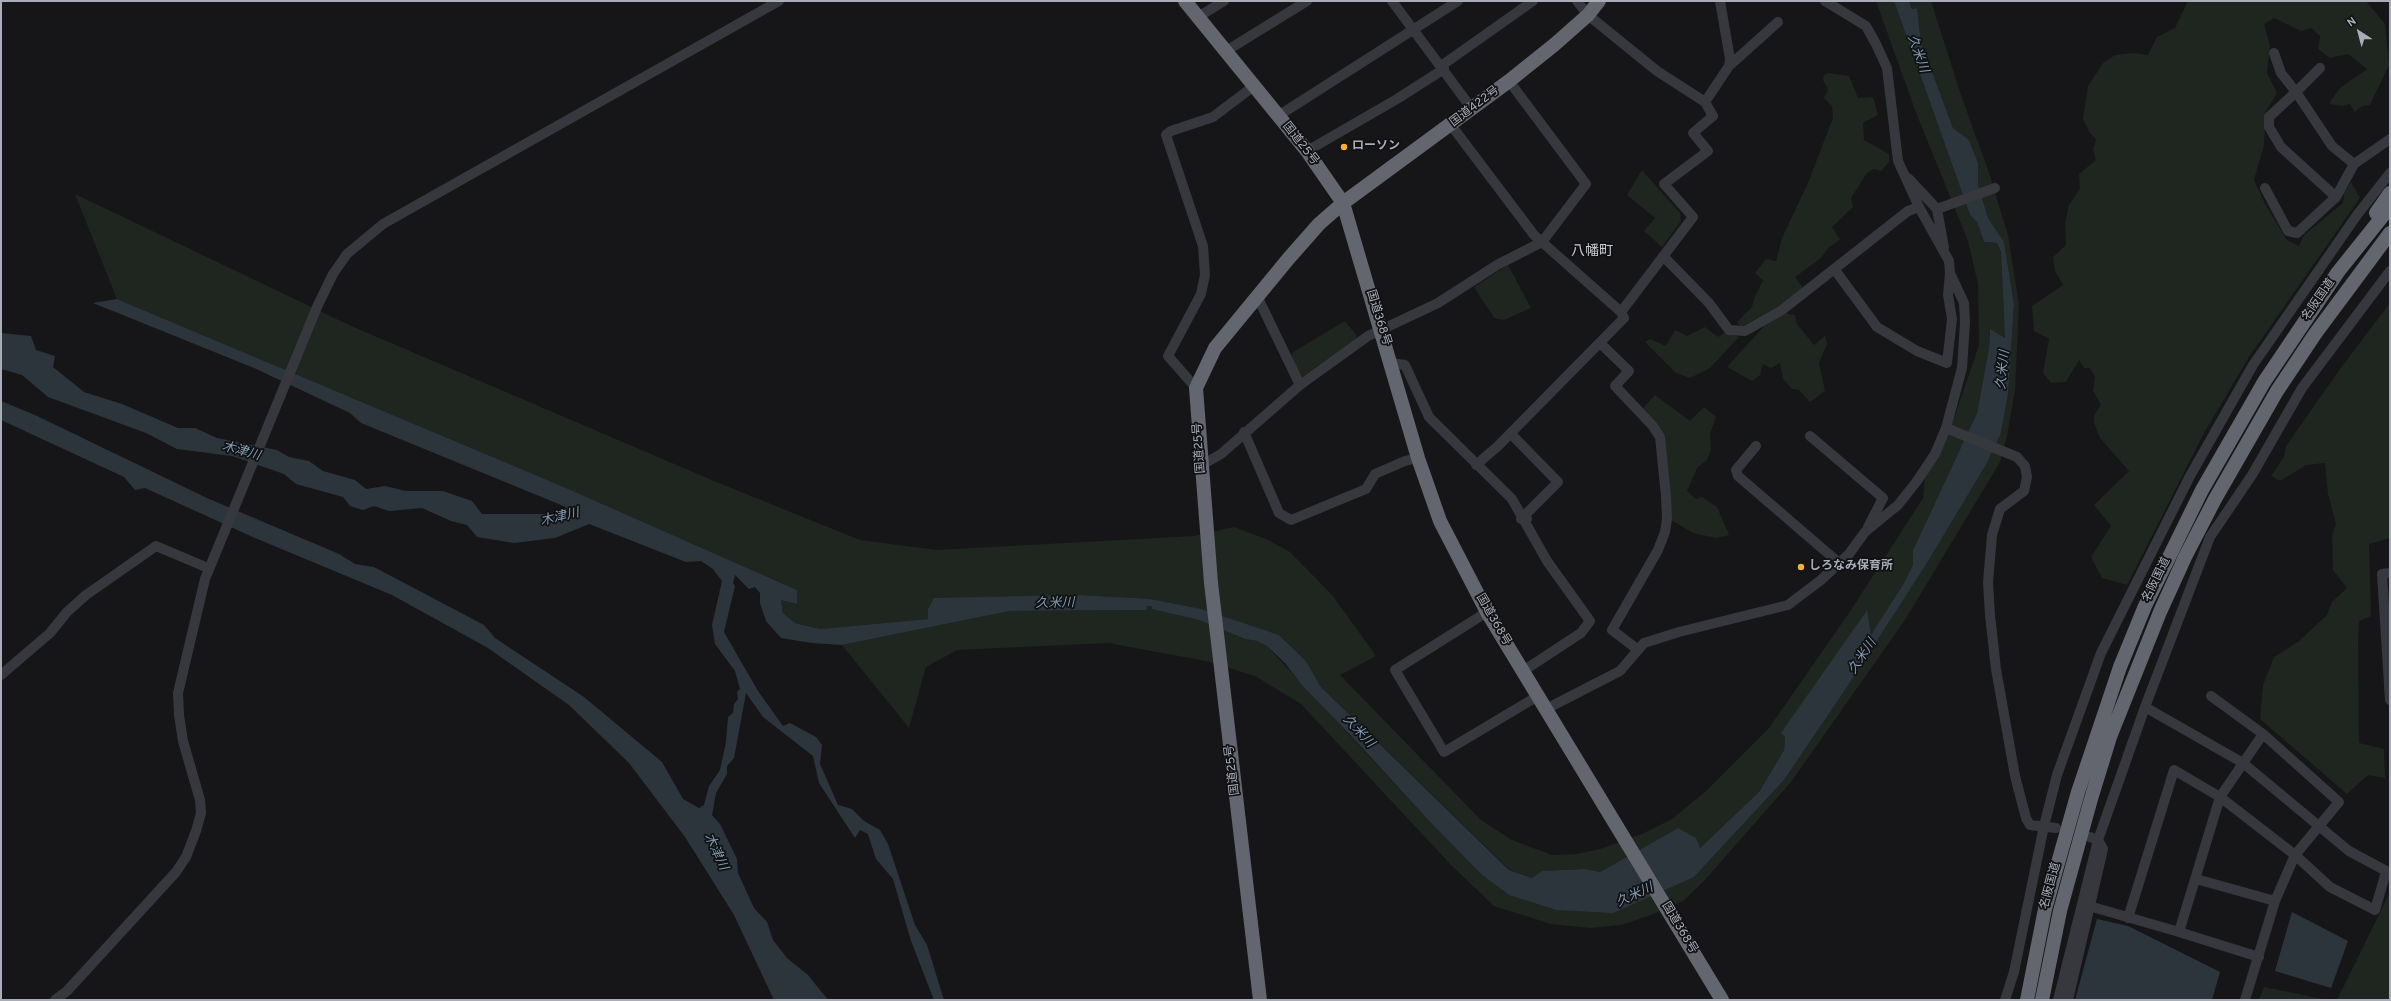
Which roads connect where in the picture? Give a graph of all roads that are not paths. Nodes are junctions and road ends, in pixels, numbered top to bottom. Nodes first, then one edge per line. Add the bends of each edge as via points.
1 (779, 1) edge
2 (1185, 1) edge
3 (1224, 1) edge
4 (1307, 1) edge
5 (1392, 1) edge
6 (1458, 1) edge
7 (1533, 1) edge
8 (1577, 1) edge
9 (1599, 1) edge
10 (1720, 1) edge
11 (1825, 1) edge
12 (1210, 4) edge
13 (1588, 15) junction
14 (1198, 17) junction
15 (1778, 22) dead end
16 (1413, 31) junction
17 (1226, 51) junction
18 (2274, 54) dead end
19 (1729, 66) junction
20 (1442, 67) junction
21 (2320, 68) dead end
22 (1509, 81) junction
23 (1254, 86) junction
24 (2296, 92) junction
25 (1705, 102) junction
26 (1472, 109) junction
27 (1278, 116) junction
28 (1451, 125) junction
29 (2390, 139) edge
30 (1307, 151) junction
31 (2354, 164) junction
32 (2390, 173) edge
33 (1904, 174) junction
34 (1995, 188) dead end
35 (2265, 188) dead end
36 (2390, 193) edge
37 (2336, 197) junction
38 (1343, 203) junction
39 (1919, 207) junction
40 (2390, 207) edge
41 (1937, 209) junction
42 (2390, 233) edge
43 (1542, 242) junction
44 (2390, 243) edge
45 (1944, 251) junction
46 (1663, 256) junction
47 (1835, 270) junction
48 (2390, 271) edge
49 (2338, 272) junction
50 (1950, 273) junction
51 (1257, 296) junction
52 (1621, 312) junction
53 (1382, 330) junction
54 (1600, 343) junction
55 (1391, 363) junction
56 (1300, 385) junction
57 (1196, 388) junction
58 (2277, 391) junction
59 (1946, 428) junction
60 (1244, 432) junction
61 (1511, 434) junction
62 (1810, 436) dead end
63 (1756, 446) dead end
64 (1418, 458) junction
65 (1202, 465) junction
66 (1476, 465) junction
67 (1525, 519) junction
68 (1865, 532) junction
69 (1838, 562) junction
70 (210, 565) junction
71 (2390, 573) edge
72 (1487, 612) junction
73 (2387, 626) edge
74 (1637, 649) junction
75 (1523, 671) junction
76 (1, 675) edge
77 (2389, 677) edge
78 (1538, 696) junction
79 (2211, 696) dead end
80 (2390, 700) edge
81 (2145, 707) junction
82 (1546, 709) junction
83 (2263, 734) junction
84 (2243, 763) junction
85 (2220, 797) junction
86 (2044, 826) junction
87 (2319, 826) junction
88 (2056, 828) dead end
89 (2094, 839) junction
90 (2061, 849) junction
91 (2295, 855) junction
92 (2388, 872) edge
93 (2196, 879) junction
94 (2275, 901) junction
95 (2096, 908) dead end
96 (2128, 918) junction
97 (2179, 932) junction
98 (2259, 957) junction
99 (55, 1000) edge
100 (1260, 1000) edge
101 (1722, 1000) edge
102 (2004, 1000) edge
103 (2022, 1000) edge
104 (2027, 1000) edge
105 (2042, 1000) edge
106 (2058, 1000) edge
107 (2068, 1000) edge
108 (2245, 1000) edge

1 - 70 street via 383,224 347,254 333,274 301,346
2 - 14 highway, 国道25号
3 - 12 street
4 - 17 street
5 - 16 street
6 - 16 street
7 - 20 street
8 - 13 street
9 - 13 highway, 国道422号
10 - 19 street
11 - 33 street via 1866,26 1887,68 1898,161
12 - 14 street
13 - 22 highway, 国道422号
13 - 25 street via 1657,71
14 - 17 highway, 国道25号
15 - 19 street
16 - 20 street
16 - 27 street
17 - 23 highway, 国道25号
18 - 24 street via 2281,73
19 - 25 street
20 - 26 street
20 - 30 street via 1397,99
21 - 24 street
22 - 26 highway, 国道422号
22 - 43 street via 1586,184
23 - 27 highway, 国道25号
23 - 57 street via 1213,117 1170,131 1166,135 1203,246 1205,275 1201,294 1168,356
24 - 31 street via 2332,146
24 - 37 street via 2269,117 2269,127 2281,147
25 - 46 street via 1713,116 1693,133 1708,151 1664,184 1693,217
26 - 28 highway, 国道422号
27 - 30 highway, 国道25号
28 - 38 highway, 国道422号
28 - 43 street via 1534,235
29 - 31 street
30 - 38 highway, 国道25号
31 - 37 street
32 - 86 street via 2357,215 2253,365 2190,476 2101,653 2057,775
33 - 39 street
33 - 41 street
34 - 41 street
35 - 37 street via 2288,231 2296,233
36 - 49 highway
38 - 51 highway, 国道25号 via 1319,224
38 - 53 highway, 国道368号
39 - 45 street
39 - 47 street via 1908,211
40 - 49 highway, 名阪国道
41 - 45 street
42 - 58 highway, 名阪国道
43 - 52 street
43 - 53 street via 1498,265 1438,302
44 - 58 highway
45 - 50 street via 1950,260
46 - 47 street via 1709,303 1729,330 1736,332 1744,331 1782,310
46 - 52 street
47 - 50 street via 1876,327 1917,351 1947,363 1952,318 1948,295
48 - 81 street via 2302,388 2252,475 2210,537
49 - 90 highway, 名阪国道 via 2264,382 2234,433 2158,578 2120,667 2096,734
50 - 59 street via 1964,303 1965,323 1962,368
51 - 56 street
51 - 57 highway, 国道25号 via 1215,348
52 - 54 street via 1624,318
53 - 55 highway, 国道368号
53 - 56 street via 1368,336
54 - 61 street
54 - 74 street via 1629,371 1615,386 1652,424 1660,437 1666,496 1665,532 1658,550 1612,630
55 - 64 highway, 国道368号
55 - 66 street via 1405,366 1429,417
56 - 60 street
57 - 65 highway, 国道25号
58 - 105 highway, 名阪国道 via 2245,444 2185,557 2135,672 2110,737 2076,848
59 - 68 street via 1935,454 1917,481 1898,505
59 - 86 street via 2018,457 2025,466 2027,477 2024,491 2000,510 1992,535 1988,582 1996,668 2015,776 2026,818 2030,824
60 - 64 street via 1279,513 1290,520 1366,489 1375,474
60 - 65 street via 1220,454
61 - 66 street
61 - 67 street via 1558,482
62 - 68 street via 1883,498
63 - 69 street via 1736,470 1738,476
64 - 72 highway, 国道368号 via 1440,521
65 - 100 highway, 国道25号 via 1212,596
66 - 67 street via 1512,499
67 - 75 street via 1547,561 1590,621 1581,633
68 - 69 street via 1849,554
69 - 74 street via 1821,580 1788,605 1656,638
70 - 76 street via 156,546 86,595 67,612 50,633
70 - 99 street via 178,693 183,741 200,800 201,813 196,831 186,857 176,872 68,990
71 - 73 street via 2382,574
72 - 75 highway, 国道368号
72 - 78 street via 1394,670 1444,752
73 - 77 street
74 - 82 street via 1620,671
75 - 78 highway, 国道368号
77 - 80 street
78 - 82 highway, 国道368号
79 - 83 street
81 - 84 street
81 - 89 street
82 - 101 highway, 国道368号
83 - 84 street
83 - 87 street via 2339,802
84 - 85 street
84 - 87 street
85 - 91 street
85 - 93 street
85 - 96 street via 2174,770
86 - 88 street
86 - 102 street via 2014,972
87 - 91 street
87 - 92 street via 2349,851
89 - 106 street
89 - 107 street via 2103,849
90 - 103 highway via 2045,896
90 - 104 highway, 名阪国道 via 2045,909
91 - 92 street via 2330,887 2375,910
91 - 94 street
93 - 94 street
93 - 97 street
94 - 98 street
95 - 96 street
96 - 97 street
97 - 98 street
98 - 108 street

